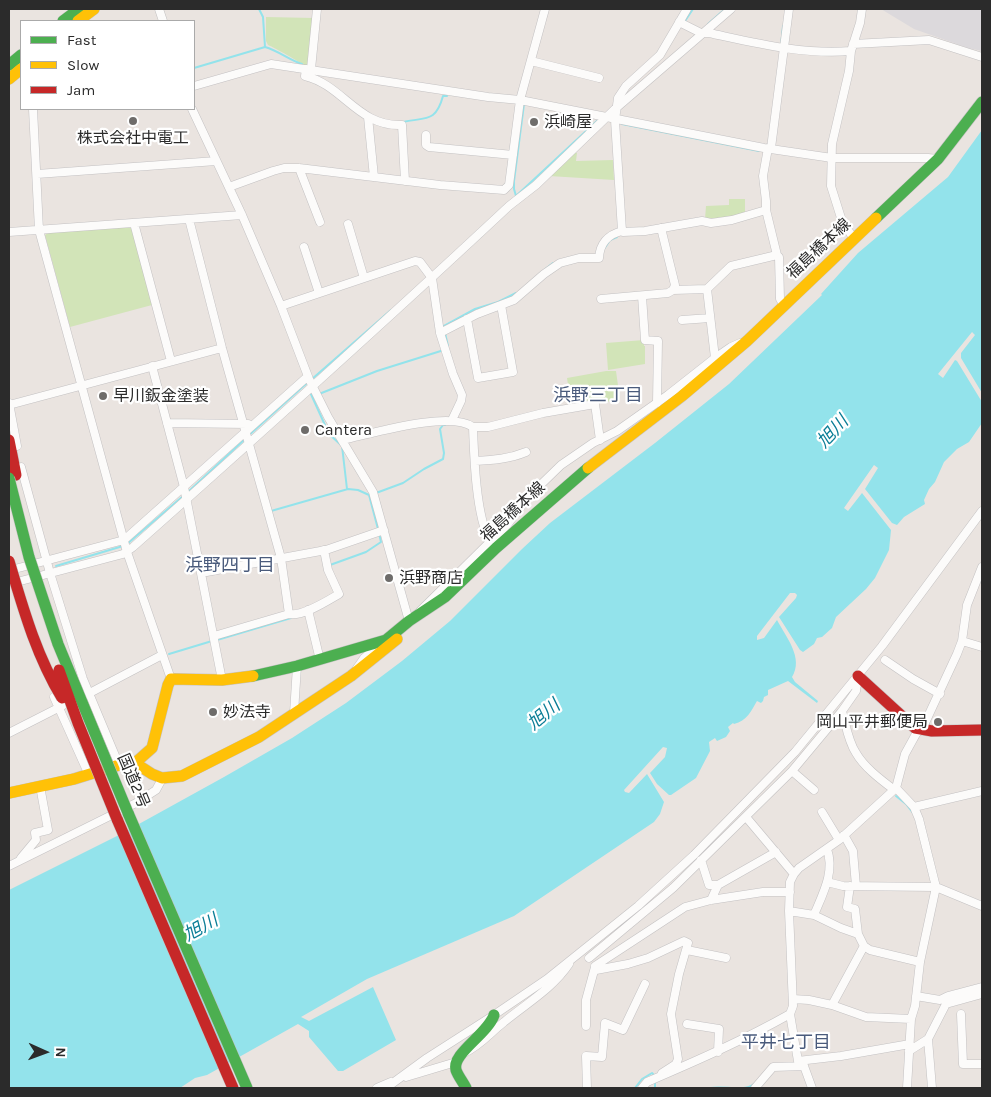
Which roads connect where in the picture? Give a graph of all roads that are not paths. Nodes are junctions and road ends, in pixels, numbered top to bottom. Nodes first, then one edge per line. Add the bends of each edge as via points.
1 (78, 9) edge
2 (94, 9) edge
3 (317, 9) edge
4 (545, 9) edge
5 (687, 9) edge
6 (731, 9) edge
7 (789, 9) edge
8 (862, 9) edge
9 (66, 20) edge
10 (79, 20) edge
11 (681, 23) junction
12 (700, 33) junction
13 (852, 47) junction
14 (782, 48) junction
15 (20, 57) edge
16 (982, 57) edge
17 (531, 61) junction
18 (9, 65) edge
19 (305, 70) junction
20 (20, 71) edge
21 (599, 78) dead end
22 (9, 79) edge
23 (195, 86) edge
24 (520, 100) junction
25 (982, 102) edge
26 (616, 104) junction
27 (32, 110) edge
28 (192, 110) edge
29 (368, 117) junction
30 (609, 119) junction
31 (426, 134) dead end
32 (770, 148) junction
33 (513, 155) junction
34 (832, 158) junction
35 (938, 159) junction
36 (216, 161) junction
37 (299, 168) junction
38 (37, 174) junction
39 (374, 177) junction
40 (405, 181) junction
41 (229, 187) junction
42 (766, 210) junction
43 (242, 215) junction
44 (189, 219) junction
45 (320, 222) dead end
46 (134, 223) junction
47 (348, 224) dead end
48 (39, 230) junction
49 (662, 230) junction
50 (620, 231) junction
51 (9, 232) edge
52 (854, 239) junction
53 (304, 246) dead end
54 (777, 255) junction
55 (431, 276) junction
56 (364, 278) junction
57 (673, 290) junction
58 (707, 290) junction
59 (320, 293) junction
60 (642, 296) junction
61 (601, 299) dead end
62 (500, 305) junction
63 (784, 305) junction
64 (281, 306) junction
65 (710, 318) junction
66 (467, 320) junction
67 (682, 320) dead end
68 (443, 332) junction
69 (747, 341) junction
70 (222, 348) junction
71 (715, 358) junction
72 (171, 360) junction
73 (152, 366) junction
74 (82, 385) junction
75 (311, 386) junction
76 (657, 403) junction
77 (9, 404) edge
78 (454, 421) junction
79 (167, 423) junction
80 (473, 427) junction
81 (247, 435) junction
82 (9, 440) edge
83 (342, 440) junction
84 (600, 440) junction
85 (526, 452) dead end
86 (475, 461) junction
87 (13, 477) edge
88 (185, 493) junction
89 (982, 512) edge
90 (9, 517) edge
91 (381, 531) junction
92 (490, 541) junction
93 (125, 546) junction
94 (324, 550) junction
95 (281, 558) junction
96 (9, 561) edge
97 (47, 561) junction
98 (982, 567) edge
99 (9, 571) edge
100 (50, 573) junction
101 (201, 573) junction
102 (9, 584) edge
103 (445, 597) junction
104 (308, 611) junction
105 (289, 614) junction
106 (412, 618) junction
107 (214, 639) junction
108 (386, 640) junction
109 (962, 641) junction
110 (982, 647) edge
111 (162, 655) junction
112 (320, 660) junction
113 (886, 660) dead end
114 (297, 666) junction
115 (351, 676) junction
116 (858, 676) junction
117 (171, 679) junction
118 (222, 680) junction
119 (940, 694) junction
120 (84, 695) junction
121 (60, 707) junction
122 (842, 711) junction
123 (294, 714) junction
124 (78, 723) junction
125 (920, 730) junction
126 (982, 730) edge
127 (9, 733) edge
128 (135, 763) junction
129 (119, 765) junction
130 (792, 770) junction
131 (89, 775) junction
132 (162, 779) junction
133 (40, 786) junction
134 (894, 788) junction
135 (814, 790) dead end
136 (982, 791) edge
137 (9, 794) edge
138 (754, 794) junction
139 (914, 807) junction
140 (822, 812) dead end
141 (747, 816) junction
142 (841, 838) junction
143 (827, 849) junction
144 (776, 852) junction
145 (20, 860) junction
146 (701, 860) junction
147 (9, 866) edge
148 (794, 874) junction
149 (827, 882) junction
150 (718, 885) junction
151 (853, 886) junction
152 (936, 887) junction
153 (790, 892) junction
154 (711, 900) junction
155 (982, 906) edge
156 (789, 911) junction
157 (814, 915) junction
158 (858, 934) junction
159 (600, 937) junction
160 (864, 946) junction
161 (687, 950) junction
162 (589, 958) junction
163 (726, 958) dead end
164 (573, 959) junction
165 (920, 962) junction
166 (595, 968) junction
167 (645, 984) dead end
168 (982, 988) edge
169 (972, 994) junction
170 (982, 994) edge
171 (916, 996) junction
172 (793, 999) junction
173 (832, 1005) junction
174 (790, 1014) junction
175 (962, 1014) dead end
176 (494, 1015) junction
177 (910, 1019) junction
178 (687, 1024) dead end
179 (586, 1026) dead end
180 (928, 1039) junction
181 (910, 1048) junction
182 (718, 1052) junction
183 (458, 1059) junction
184 (801, 1063) junction
185 (982, 1064) edge
186 (661, 1076) junction
187 (397, 1080) junction
188 (646, 1086) edge
189 (232, 1088) edge
190 (247, 1088) edge
191 (376, 1088) edge
192 (386, 1088) edge
193 (466, 1088) edge
194 (587, 1088) edge
195 (755, 1088) edge
196 (812, 1088) edge
197 (908, 1088) edge
198 (932, 1088) edge

1 - 9 main road
2 - 10 main road
3 - 19 street
4 - 17 street
5 - 11 street
6 - 12 street
7 - 14 street
8 - 13 street
11 - 12 street
11 - 26 street via 660,55 626,86
12 - 14 street
12 - 26 street
13 - 14 street via 829,53
13 - 16 street via 929,40
13 - 34 street
14 - 32 street
15 - 18 main road
17 - 21 street
17 - 24 street
19 - 23 street via 271,64
19 - 24 street
19 - 29 street via 306,76 317,79
20 - 22 main road
24 - 30 street
24 - 33 street
25 - 35 main road, 福島橋本線
26 - 30 street
27 - 38 street
28 - 36 street
29 - 39 street
29 - 40 street via 384,124 402,125
30 - 32 street
30 - 50 street
30 - 55 street
31 - 33 street via 426,145 430,147
32 - 34 street
32 - 42 street via 762,176
33 - 40 street via 509,185 504,190
34 - 35 street
34 - 52 street via 831,186 842,221
35 - 52 main road, 福島橋本線
36 - 38 street
36 - 41 street
37 - 39 street
37 - 41 street via 284,168
37 - 45 street
38 - 48 street
39 - 40 street
41 - 43 street
42 - 49 street via 732,220
42 - 54 street
43 - 44 street
43 - 64 street
44 - 46 street
44 - 70 street
46 - 48 street
46 - 72 street
47 - 56 street
48 - 51 street
48 - 74 street
49 - 50 street
49 - 57 street via 675,285
50 - 62 street via 602,243 600,258 579,258 560,264 514,300
52 - 63 main road, 福島橋本線
53 - 59 street
54 - 58 street via 731,266
54 - 63 street via 780,299
55 - 56 street via 420,262 414,261
55 - 68 street
55 - 75 street
56 - 59 street
57 - 58 street
57 - 60 street
58 - 65 street
59 - 64 street
60 - 61 street
60 - 76 street via 645,340 658,341
62 - 66 street
62 - 66 street via 513,372 478,378
63 - 69 main road, 福島橋本線
64 - 75 street
65 - 67 street
65 - 71 street
66 - 68 street
68 - 78 street via 462,395
69 - 71 street
69 - 103 main road, 福島橋本線 via 582,473
70 - 72 street
70 - 81 street
71 - 76 street
72 - 73 street
73 - 74 street
73 - 79 street
74 - 77 street
74 - 93 street
75 - 81 street
75 - 81 street via 256,424
75 - 83 street
76 - 84 street
77 - 97 street via 23,476
78 - 80 street
78 - 83 street via 411,425
79 - 81 street
79 - 88 street
80 - 84 street via 488,427 595,404
80 - 86 street
81 - 88 street
81 - 88 street
81 - 95 street
82 - 87 main road, 国道2号
83 - 91 street via 373,493
84 - 92 street via 561,464
85 - 86 street via 499,460
86 - 92 street via 482,514
87 - 120 main road, 国道2号, bridge via 30,557 42,595 58,644
88 - 93 street
88 - 93 street
88 - 101 street
89 - 116 street
90 - 124 main road, 国道2号, bridge via 36,608
91 - 94 street
91 - 106 street
92 - 106 street
93 - 97 street
93 - 100 street
93 - 111 street
94 - 95 street
94 - 104 street via 339,594
95 - 101 street
95 - 105 street
96 - 124 main road, bridge via 47,672
97 - 99 street
97 - 100 street
98 - 109 street via 967,605
100 - 102 street
100 - 120 street
101 - 107 street
102 - 121 street via 39,668
103 - 106 main road, 福島橋本線
103 - 115 main road via 411,629
104 - 105 street
104 - 112 street
105 - 107 street
106 - 108 main road, 福島橋本線
107 - 118 street
108 - 112 main road, 福島橋本線
108 - 115 street via 364,658
109 - 110 street
109 - 119 street
111 - 117 street
111 - 120 street
112 - 114 main road, 福島橋本線
113 - 119 street
114 - 118 main road, 福島橋本線
114 - 123 street
115 - 123 main road
116 - 122 street via 856,691
116 - 125 main road
116 - 138 street via 795,752
117 - 118 main road, 福島橋本線
117 - 128 main road via 152,748
119 - 125 street
120 - 121 street
120 - 129 street
120 - 190 main road, 国道2号, bridge
121 - 127 street
121 - 131 street
122 - 130 street
122 - 134 street via 856,753 877,776
123 - 132 main road via 259,737 182,776
124 - 189 main road, 国道2号, bridge
125 - 126 main road
125 - 134 street via 905,754
128 - 129 main road
128 - 132 main road
129 - 131 main road
130 - 135 street
130 - 141 street
131 - 133 main road
132 - 145 street via 156,790 136,802
133 - 137 main road
133 - 145 street via 48,830 35,832 36,840
134 - 139 street
134 - 142 street
136 - 139 street
138 - 141 street via 756,797
138 - 159 street via 694,855
139 - 152 street
140 - 142 street
141 - 144 street
141 - 146 street
142 - 143 street
142 - 151 street via 853,851
143 - 148 street
143 - 149 street via 831,866
144 - 148 street
144 - 150 street
145 - 147 street
146 - 150 street via 709,885
146 - 162 street via 666,894
148 - 153 street
149 - 151 street
149 - 157 street
150 - 154 street
151 - 152 street
151 - 158 street via 847,907 855,909
152 - 155 street
152 - 165 street
153 - 154 street via 763,892
153 - 156 street
154 - 166 street via 684,907
156 - 157 street
156 - 172 street
157 - 158 street
158 - 160 street
159 - 162 street
159 - 164 street
160 - 165 street
160 - 173 street
161 - 163 street
161 - 166 street via 688,943 684,941 648,958
161 - 186 street via 672,1014 678,1059
162 - 166 street
164 - 176 street
164 - 183 street via 543,994
165 - 171 street
166 - 179 street via 586,1000
167 - 194 street via 623,1030 605,1023 602,1056 586,1056
168 - 169 street
169 - 170 street
169 - 171 street via 940,1000
169 - 180 street via 946,1004
171 - 177 street
172 - 173 street
172 - 174 street
173 - 177 street via 866,1017
174 - 182 street
174 - 184 street
175 - 185 street via 963,1064
176 - 183 main road via 493,1022
176 - 187 street
177 - 181 street
178 - 182 street via 718,1028
180 - 181 street
180 - 198 street
181 - 184 street
181 - 197 street
182 - 186 street
183 - 187 street
183 - 193 main road via 456,1069
184 - 195 street via 773,1067
184 - 196 street
186 - 188 street
187 - 191 street
187 - 192 street

